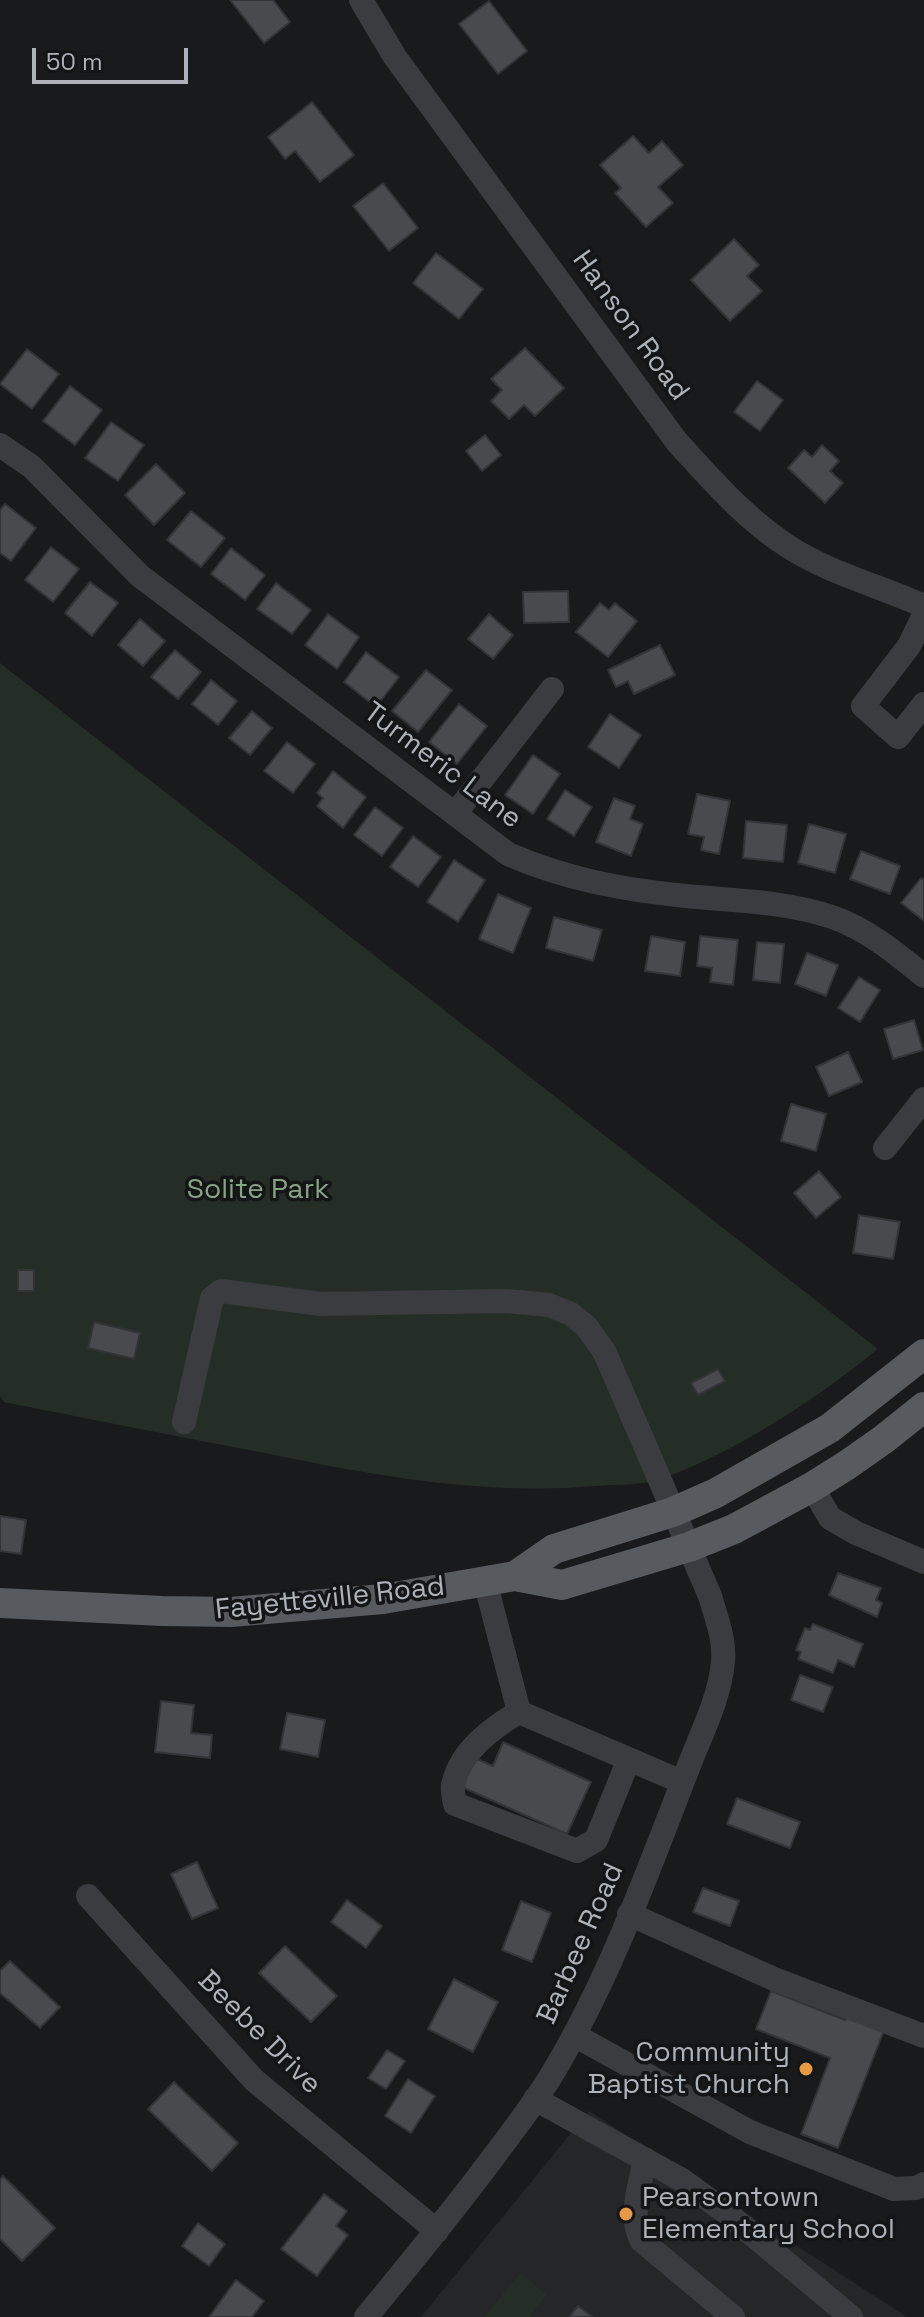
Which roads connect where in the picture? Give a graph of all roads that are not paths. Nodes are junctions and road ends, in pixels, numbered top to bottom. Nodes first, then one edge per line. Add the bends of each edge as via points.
1 (361, 0) edge
2 (0, 445) edge
3 (924, 606) edge
4 (924, 615) edge
5 (916, 651) edge
6 (552, 689) dead end
7 (924, 704) edge
8 (455, 814) junction
9 (924, 976) edge
10 (924, 1099) edge
11 (885, 1148) dead end
12 (924, 1354) edge
13 (924, 1407) edge
14 (184, 1422) dead end
15 (812, 1487) junction
16 (673, 1512) junction
17 (689, 1547) junction
18 (924, 1562) edge
19 (515, 1576) junction
20 (485, 1581) junction
21 (0, 1603) edge
22 (519, 1712) junction
23 (629, 1759) junction
24 (682, 1782) junction
25 (88, 1896) dead end
26 (629, 1914) junction
27 (574, 2035) junction
28 (924, 2036) edge
29 (535, 2099) junction
30 (645, 2159) junction
31 (924, 2184) edge
32 (437, 2231) junction
33 (366, 2317) edge
34 (733, 2317) edge
35 (851, 2317) edge

1 - 3 street, Hanson Road via 395,57 677,442 730,500 806,557
2 - 8 street, Turmeric Lane via 32,467 140,576
4 - 5 street
5 - 7 street via 863,706 898,737
6 - 8 street
8 - 9 street, Turmeric Lane via 508,854 544,870 625,888 774,904 833,917 876,939
10 - 11 street
12 - 16 main road, Fayetteville Road via 830,1428
13 - 15 main road, Fayetteville Road
14 - 16 street, Barbee Road via 212,1298 221,1291 321,1304 549,1305 583,1323 601,1346
15 - 17 main road, Fayetteville Road
15 - 18 street via 837,1522
16 - 17 street, Barbee Road
16 - 19 main road, Fayetteville Road via 554,1549
17 - 19 main road, Fayetteville Road via 562,1585
17 - 24 street, Barbee Road via 714,1610 723,1662
19 - 20 main road, Fayetteville Road
20 - 21 main road, Fayetteville Road via 383,1599 231,1612
20 - 22 street
22 - 23 street
22 - 23 street via 469,1751 452,1786 455,1804 577,1851 596,1840
23 - 24 street
24 - 26 street, Barbee Road
25 - 32 street, Beebe Drive via 254,2080
26 - 27 street, Barbee Road
26 - 28 street via 774,1979
27 - 29 street, Barbee Road
27 - 31 street via 750,2132 894,2189
29 - 30 street
29 - 32 street, Barbee Road
30 - 34 street via 636,2203 635,2226 641,2240
30 - 35 street via 723,2210
32 - 33 street, Barbee Road

